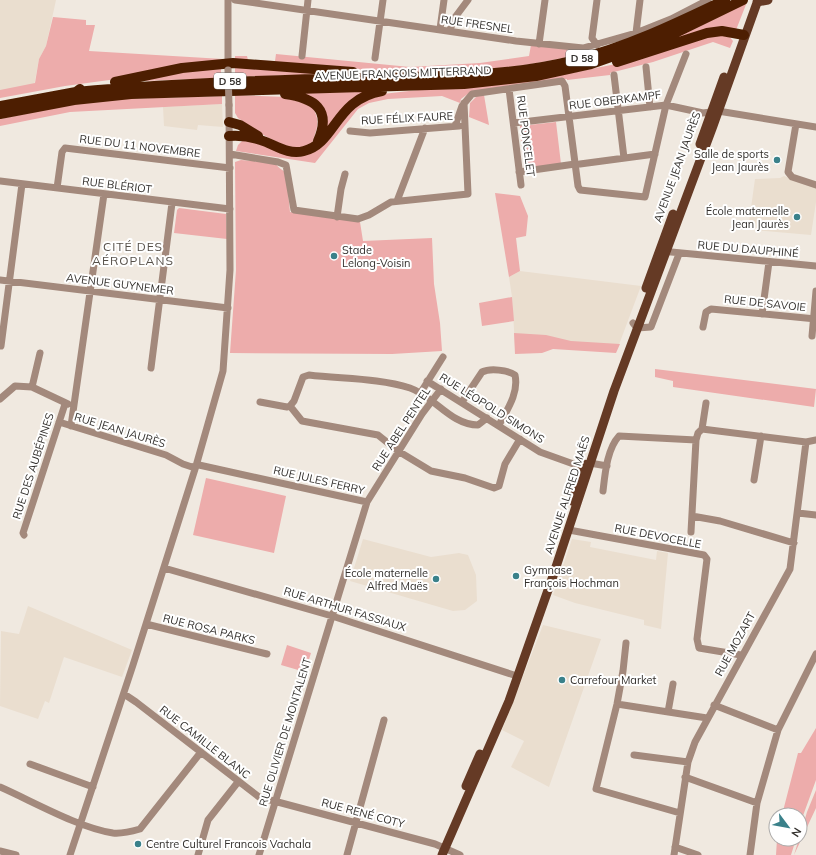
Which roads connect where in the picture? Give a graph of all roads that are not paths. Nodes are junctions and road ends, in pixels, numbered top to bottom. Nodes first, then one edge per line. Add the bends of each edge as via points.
1 (228, 0) edge
2 (235, 0) edge
3 (308, 0) edge
4 (383, 0) edge
5 (444, 0) edge
6 (468, 0) edge
7 (545, 0) edge
8 (597, 0) edge
9 (640, 0) edge
10 (708, 0) edge
11 (725, 0) edge
12 (743, 0) edge
13 (755, 0) edge
14 (768, 0) edge
15 (307, 11) junction
16 (380, 21) junction
17 (440, 29) junction
18 (450, 31) junction
19 (636, 33) junction
20 (742, 35) junction
21 (539, 44) junction
22 (597, 45) junction
23 (686, 54) dead end
24 (302, 56) dead end
25 (375, 58) dead end
26 (591, 64) junction
27 (228, 67) junction
28 (646, 67) dead end
29 (614, 76) dead end
30 (385, 77) junction
31 (413, 86) junction
32 (509, 89) junction
33 (266, 90) junction
34 (75, 96) junction
35 (464, 103) junction
36 (666, 105) junction
37 (0, 106) edge
38 (650, 107) junction
39 (619, 111) junction
40 (714, 112) junction
41 (0, 114) edge
42 (568, 116) junction
43 (229, 122) junction
44 (514, 122) junction
45 (796, 124) junction
46 (455, 126) junction
47 (465, 126) junction
48 (816, 127) edge
49 (425, 128) junction
50 (408, 130) junction
51 (350, 131) dead end
52 (230, 136) junction
53 (264, 141) junction
54 (420, 141) junction
55 (316, 144) junction
56 (230, 154) junction
57 (654, 154) junction
58 (624, 158) junction
59 (577, 164) junction
60 (230, 168) junction
61 (519, 172) junction
62 (346, 174) dead end
63 (0, 181) edge
64 (22, 184) junction
65 (521, 185) dead end
66 (816, 185) edge
67 (56, 188) junction
68 (400, 192) junction
69 (104, 194) junction
70 (406, 200) junction
71 (397, 201) junction
72 (172, 203) junction
73 (230, 209) junction
74 (337, 217) junction
75 (662, 251) junction
76 (679, 254) junction
77 (769, 262) junction
78 (816, 266) edge
79 (0, 280) edge
80 (10, 281) junction
81 (90, 291) junction
82 (816, 291) edge
83 (160, 300) junction
84 (228, 308) junction
85 (762, 314) junction
86 (814, 319) edge
87 (635, 326) junction
88 (703, 327) dead end
89 (812, 336) dead end
90 (1, 346) dead end
91 (40, 353) dead end
92 (443, 357) dead end
93 (151, 368) dead end
94 (427, 381) junction
95 (32, 387) junction
96 (441, 389) junction
97 (421, 392) junction
98 (1, 395) edge
99 (432, 399) junction
100 (260, 402) dead end
101 (462, 402) junction
102 (706, 403) dead end
103 (65, 404) junction
104 (74, 406) junction
105 (290, 406) junction
106 (487, 418) junction
107 (59, 422) junction
108 (498, 425) junction
109 (71, 426) junction
110 (702, 429) junction
111 (761, 436) junction
112 (520, 439) junction
113 (696, 440) junction
114 (816, 440) edge
115 (806, 442) junction
116 (398, 451) junction
117 (587, 464) junction
118 (196, 466) junction
119 (606, 466) junction
120 (754, 480) dead end
121 (603, 492) dead end
122 (367, 502) junction
123 (798, 513) junction
124 (816, 515) edge
125 (692, 516) junction
126 (569, 530) junction
127 (691, 532) dead end
128 (24, 535) dead end
129 (794, 543) junction
130 (164, 568) junction
131 (332, 616) junction
132 (146, 624) junction
133 (626, 643) dead end
134 (267, 654) dead end
135 (816, 654) edge
136 (741, 655) junction
137 (516, 676) junction
138 (672, 684) dead end
139 (124, 694) junction
140 (617, 704) junction
141 (714, 705) junction
142 (668, 712) junction
143 (707, 718) junction
144 (384, 720) dead end
145 (778, 730) junction
146 (201, 752) junction
147 (634, 754) dead end
148 (688, 762) junction
149 (30, 764) dead end
150 (685, 777) junction
151 (238, 782) junction
152 (0, 787) edge
153 (93, 787) junction
154 (275, 801) junction
155 (757, 803) junction
156 (680, 813) junction
157 (356, 822) junction
158 (80, 823) junction
159 (675, 847) junction
160 (442, 849) edge
161 (0, 851) edge
162 (16, 855) edge
163 (70, 855) edge
164 (198, 855) edge
165 (259, 855) edge
166 (346, 855) edge
167 (436, 855) edge
168 (460, 855) edge
169 (674, 855) edge
170 (698, 855) edge
171 (750, 855) edge

1 - 27 street
2 - 15 street, RUE FRESNEL
3 - 15 street
4 - 16 street
5 - 17 street
6 - 18 street via 453,20
7 - 21 street
8 - 22 street via 592,38
9 - 19 street
10 - 19 street, RUE FRESNEL
11 - 30 highway, AVENUE FRANÇOIS MITTERRAND / D 58 via 666,29 607,51 571,61 492,74
12 - 26 highway, AVENUE FRANÇOIS MITTERRAND / D 58 via 669,36
13 - 14 main road
13 - 20 main road, AVENUE JEAN JAURÈS
15 - 16 street, RUE FRESNEL
15 - 24 street
16 - 17 street, RUE FRESNEL
16 - 25 street
17 - 18 street, RUE FRESNEL
18 - 21 street, RUE FRESNEL
19 - 22 street, RUE FRESNEL
20 - 26 highway via 717,31 623,60 602,65
20 - 40 main road, AVENUE JEAN JAURÈS
21 - 22 street, RUE FRESNEL via 583,48
23 - 36 street
26 - 31 highway, AVENUE FRANÇOIS MITTERRAND / D 58 via 499,81
27 - 30 highway via 367,73
27 - 34 highway via 182,68 85,86
27 - 43 street, bridge
28 - 38 street
29 - 39 street
30 - 34 highway, AVENUE FRANÇOIS MITTERRAND / D 58 via 212,82
31 - 33 highway, AVENUE FRANÇOIS MITTERRAND / D 58
31 - 55 highway via 370,93 357,99
32 - 35 street via 472,94
32 - 42 street via 564,82
32 - 44 street, RUE PONCELET
33 - 34 highway, AVENUE FRANÇOIS MITTERRAND / D 58
33 - 55 highway via 303,97 316,105 322,119
34 - 37 highway, D 58
34 - 41 highway, D 58
35 - 46 street
35 - 47 street
36 - 38 street, RUE OBERKAMPF
36 - 40 street, RUE OBERKAMPF
36 - 57 street
38 - 39 street, RUE OBERKAMPF
39 - 42 street, RUE OBERKAMPF
39 - 58 street
40 - 45 street, RUE OBERKAMPF
40 - 75 main road, AVENUE JEAN JAURÈS
42 - 44 street, RUE OBERKAMPF
42 - 59 street
43 - 52 street
43 - 53 highway via 240,125
44 - 61 street, RUE PONCELET
45 - 48 street, RUE OBERKAMPF
45 - 66 street via 788,172
46 - 47 street, RUE FÉLIX FAURE
46 - 49 street, RUE FÉLIX FAURE
47 - 70 street via 468,194
49 - 50 street, RUE FÉLIX FAURE
49 - 54 street
50 - 51 street, RUE FÉLIX FAURE via 370,133
50 - 54 street
52 - 53 highway via 246,136
52 - 56 street
53 - 55 highway via 294,152 304,151
54 - 68 street
56 - 60 street
56 - 74 street via 283,163 288,168 294,210
57 - 58 street
57 - 59 street via 645,197 580,190
58 - 59 street
59 - 61 street
60 - 67 street, RUE DU 11 NOVEMBRE via 65,148 62,152
60 - 73 street
61 - 65 street, RUE PONCELET
62 - 74 street
63 - 64 street, RUE BLÉRIOT
64 - 67 street, RUE BLÉRIOT
64 - 80 street
67 - 69 street, RUE BLÉRIOT
68 - 70 street
68 - 71 street
69 - 72 street, RUE BLÉRIOT
69 - 81 street
70 - 71 street
71 - 74 street via 384,205 361,219
72 - 73 street, RUE BLÉRIOT
72 - 83 street
73 - 84 street
75 - 76 street, RUE DU DAUPHINÉ
75 - 87 main road, AVENUE ALFRED MAËS
76 - 77 street, RUE DU DAUPHINÉ
76 - 87 street via 651,327
77 - 78 street, RUE DU DAUPHINÉ
77 - 85 street
79 - 80 street, AVENUE GUYNEMER
80 - 81 street, AVENUE GUYNEMER
80 - 90 street
81 - 83 street, AVENUE GUYNEMER
81 - 104 street
82 - 86 street
83 - 84 street, AVENUE GUYNEMER
83 - 93 street
84 - 118 street via 223,371
85 - 86 street, RUE DE SAVOIE
85 - 88 street, RUE DE SAVOIE via 711,309 706,312
86 - 89 street
87 - 117 main road, AVENUE ALFRED MAËS
87 - 117 main road, AVENUE ALFRED MAËS via 626,341
91 - 95 street
92 - 94 street
94 - 96 street, RUE LÉOPOLD SIMONS
94 - 97 street
95 - 98 street via 15,386
95 - 103 street
96 - 99 street, RUE ABEL PENTEL
96 - 101 street, RUE LÉOPOLD SIMONS
97 - 99 street
97 - 105 street via 392,384 309,375 303,377 294,402
99 - 106 street via 437,406 468,425 478,425
99 - 116 street, RUE ABEL PENTEL
100 - 105 street
101 - 106 street, RUE LÉOPOLD SIMONS
101 - 108 street via 482,372 487,369 511,372 517,382 515,394
102 - 110 street
103 - 104 street
103 - 107 street, RUE DES AUBÉPINES
104 - 109 street
105 - 116 street via 302,421 378,434
106 - 108 street, RUE LÉOPOLD SIMONS
107 - 109 street, RUE JEAN JAURÈS
107 - 128 street, RUE DES AUBÉPINES
108 - 112 street, RUE LÉOPOLD SIMONS
109 - 118 street, RUE JEAN JAURÈS via 166,455 192,467
110 - 111 street
110 - 113 street
111 - 115 street
111 - 120 street
112 - 116 street via 505,464 499,486 494,488 465,478 431,471
112 - 117 street, RUE LÉOPOLD SIMONS via 540,452
113 - 119 street via 619,436 615,440
113 - 125 street
114 - 115 street
115 - 123 street, RUE MOZART
116 - 122 street, RUE ABEL PENTEL
117 - 119 street, RUE LÉOPOLD SIMONS
117 - 126 main road, AVENUE ALFRED MAËS
117 - 137 main road, AVENUE ALFRED MAËS
118 - 122 street, RUE JULES FERRY via 199,464
118 - 130 street
119 - 121 street
122 - 131 street, RUE JULES FERRY
123 - 124 street
123 - 129 street, RUE MOZART
125 - 127 street
125 - 129 street via 720,521
126 - 136 street, RUE DEVOCELLE via 704,555 706,559 697,639 699,648
126 - 137 main road, AVENUE ALFRED MAËS
129 - 136 street, RUE MOZART via 790,570
130 - 131 street, RUE ARTHUR FASSIAUX
130 - 132 street
131 - 137 street, RUE ARTHUR FASSIAUX
131 - 154 street, RUE OLIVIER DE MONTALENT
132 - 134 street, RUE ROSA PARKS
132 - 139 street
133 - 140 street
135 - 145 street
136 - 141 street, RUE MOZART
137 - 160 main road, AVENUE ALFRED MAËS via 498,728
138 - 142 street
139 - 146 street, RUE CAMILLE BLANC
139 - 153 street
140 - 142 street
140 - 156 street via 596,789
141 - 143 street, RUE MOZART
141 - 145 street
142 - 143 street
143 - 148 street, RUE MOZART
144 - 157 street
145 - 155 street
146 - 151 street, RUE CAMILLE BLANC
146 - 158 street via 140,829 114,833
147 - 148 street
148 - 150 street, RUE MOZART
149 - 153 street
150 - 155 street
150 - 156 street, RUE MOZART
151 - 154 street, RUE CAMILLE BLANC via 259,797
151 - 164 street via 208,820
152 - 158 street
153 - 158 street
154 - 157 street, RUE RENÉ COTY
154 - 165 street, RUE OLIVIER DE MONTALENT
155 - 171 street
156 - 159 street, RUE MOZART
157 - 160 street, RUE RENÉ COTY
157 - 166 street
158 - 163 street
159 - 169 street, RUE MOZART
159 - 170 street
160 - 167 main road, AVENUE ALFRED MAËS
160 - 168 street, RUE RENÉ COTY
161 - 162 street

